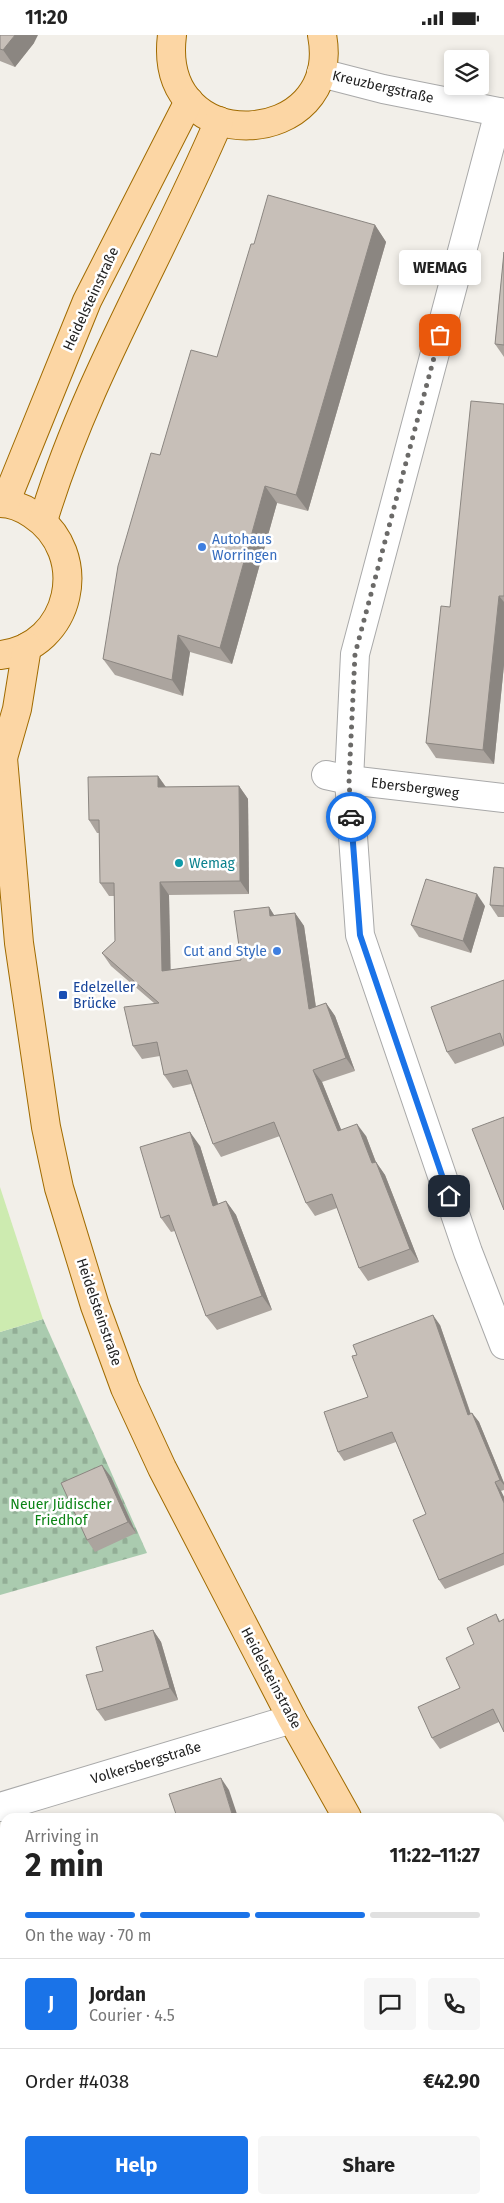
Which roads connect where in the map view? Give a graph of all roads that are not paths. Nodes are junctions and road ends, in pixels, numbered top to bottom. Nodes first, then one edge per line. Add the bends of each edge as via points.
1 (172, 35) edge
2 (322, 35) edge
3 (321, 73) junction
4 (189, 101) junction
5 (502, 112) edge
6 (219, 121) junction
7 (2, 503) edge
8 (43, 521) junction
9 (27, 647) junction
10 (0, 655) edge
11 (2, 754) edge
12 (337, 778) junction
13 (504, 798) edge
14 (504, 1345) edge
15 (292, 1719) junction
16 (0, 1807) edge
17 (345, 1813) edge

1 - 4 main road via 170,53 175,78
2 - 3 main road
3 - 5 street, Kreuzbergstraße via 383,89
3 - 6 main road via 298,108 280,119 260,126
4 - 6 main road via 202,113
4 - 7 main road, Heidelsteinstraße via 87,301
5 - 12 street via 355,654
6 - 8 main road via 199,169 116,335 53,488
7 - 8 main road via 25,509
8 - 9 main road via 66,557 66,599 58,619
9 - 10 main road
9 - 11 main road, Heidelsteinstraße via 17,709
11 - 15 main road, Heidelsteinstraße via 19,943 58,1188 125,1388 162,1468
12 - 13 street, Ebersbergweg
12 - 14 street via 360,935 468,1252
15 - 16 street, Volkersbergstraße
15 - 17 main road, Heidelsteinstraße

